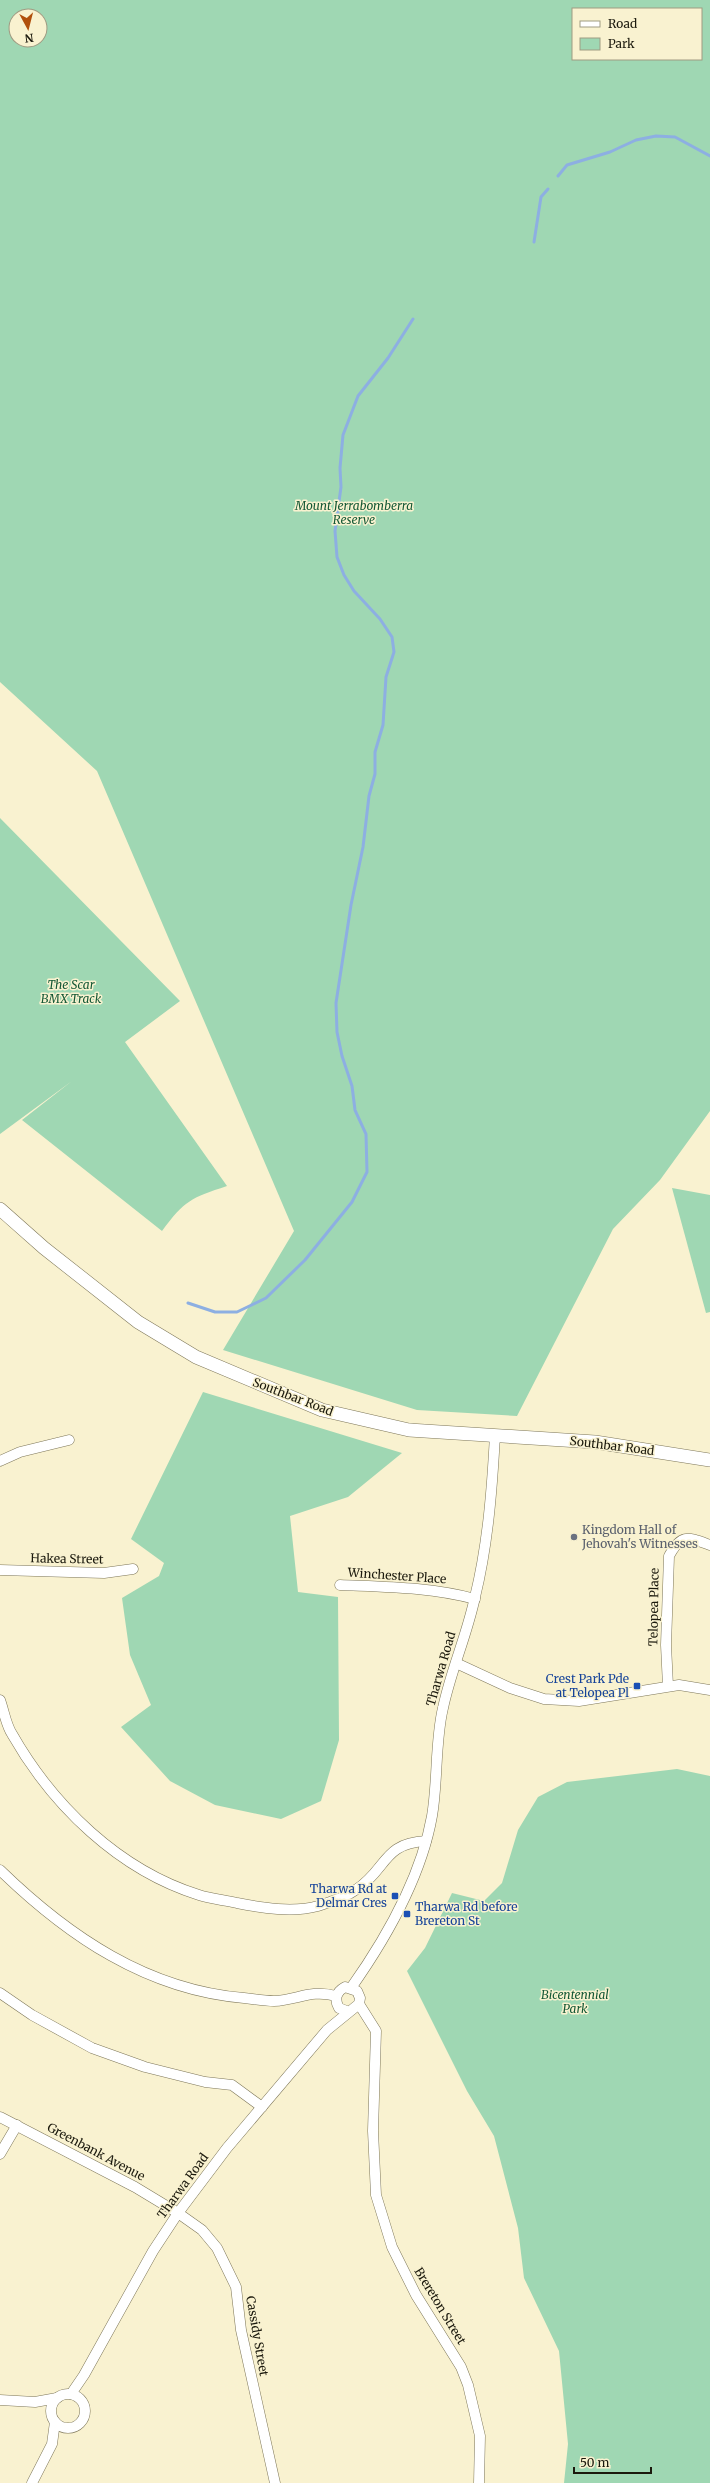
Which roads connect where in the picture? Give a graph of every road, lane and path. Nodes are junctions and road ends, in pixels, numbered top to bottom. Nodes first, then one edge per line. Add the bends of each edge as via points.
1 (0, 1209) edge
2 (495, 1435) junction
3 (69, 1440) dead end
4 (710, 1460) edge
5 (0, 1461) edge
6 (710, 1545) edge
7 (133, 1568) dead end
8 (0, 1570) edge
9 (340, 1585) dead end
10 (475, 1600) junction
11 (456, 1663) junction
12 (668, 1686) junction
13 (710, 1690) edge
14 (0, 1700) edge
15 (0, 1732) edge
16 (11, 1733) junction
17 (426, 1841) junction
18 (0, 1870) edge
19 (366, 1969) junction
20 (351, 1988) junction
21 (0, 1993) edge
22 (336, 1996) junction
23 (360, 2000) junction
24 (339, 2008) junction
25 (349, 2012) junction
26 (327, 2030) junction
27 (262, 2107) junction
28 (0, 2117) edge
29 (17, 2125) junction
30 (0, 2154) edge
31 (178, 2213) junction
32 (84, 2375) junction
33 (71, 2394) junction
34 (57, 2398) junction
35 (0, 2400) edge
36 (35, 2402) junction
37 (82, 2402) junction
38 (53, 2418) junction
39 (72, 2427) junction
40 (52, 2444) junction
41 (32, 2483) edge
42 (274, 2483) edge
43 (479, 2483) edge

1 - 2 main road, Southbar Road via 44,1248 138,1322 196,1357 322,1410 409,1430
2 - 4 main road, Southbar Road via 595,1442
2 - 10 street, Tharwa Road via 488,1527
3 - 5 street via 20,1452
6 - 12 street, Telopea Place via 690,1538 683,1539 676,1544 669,1556 666,1645
7 - 8 street, Hakea Street via 104,1573
9 - 10 street, Winchester Place via 445,1591
10 - 11 street, Tharwa Road
11 - 12 street via 510,1688 544,1699 580,1702
11 - 17 street, Tharwa Road via 448,1684 441,1717 438,1768
12 - 13 street
14 - 16 street
15 - 16 street
16 - 17 street via 56,1797 99,1839 136,1865 169,1883 199,1895 284,1909 317,1906 358,1889 377,1872 394,1849 413,1842
17 - 19 street, Tharwa Road via 411,1883
18 - 22 street via 31,1900 82,1939 131,1967 166,1981 245,1999 275,2001 316,1992
19 - 20 street, Tharwa Road
19 - 23 street, Tharwa Road
20 - 22 street via 342,1989
20 - 23 street
21 - 27 street via 32,2015 92,2048 145,2067 205,2082 232,2085
22 - 24 street
23 - 25 street
23 - 43 street, Brereton Street via 376,2031 373,2131 376,2195 392,2247 416,2295 461,2367 468,2385 480,2436
24 - 25 street
24 - 26 street, Tharwa Road
25 - 26 street, Tharwa Road
26 - 27 street, Tharwa Road
27 - 31 street, Tharwa Road
28 - 29 street, Greenbank Avenue
29 - 30 street
29 - 31 street, Greenbank Avenue
31 - 32 street, Tharwa Road via 153,2251
31 - 42 street, Cassidy Street via 208,2236 218,2248 236,2287 241,2330
32 - 33 street, Tharwa Road
32 - 37 street, Tharwa Road
33 - 34 street
33 - 37 street
34 - 36 street
34 - 38 street via 52,2404
35 - 36 street
36 - 38 street
37 - 39 street via 85,2412
38 - 39 street via 63,2427
38 - 40 street
39 - 40 street
40 - 41 street

